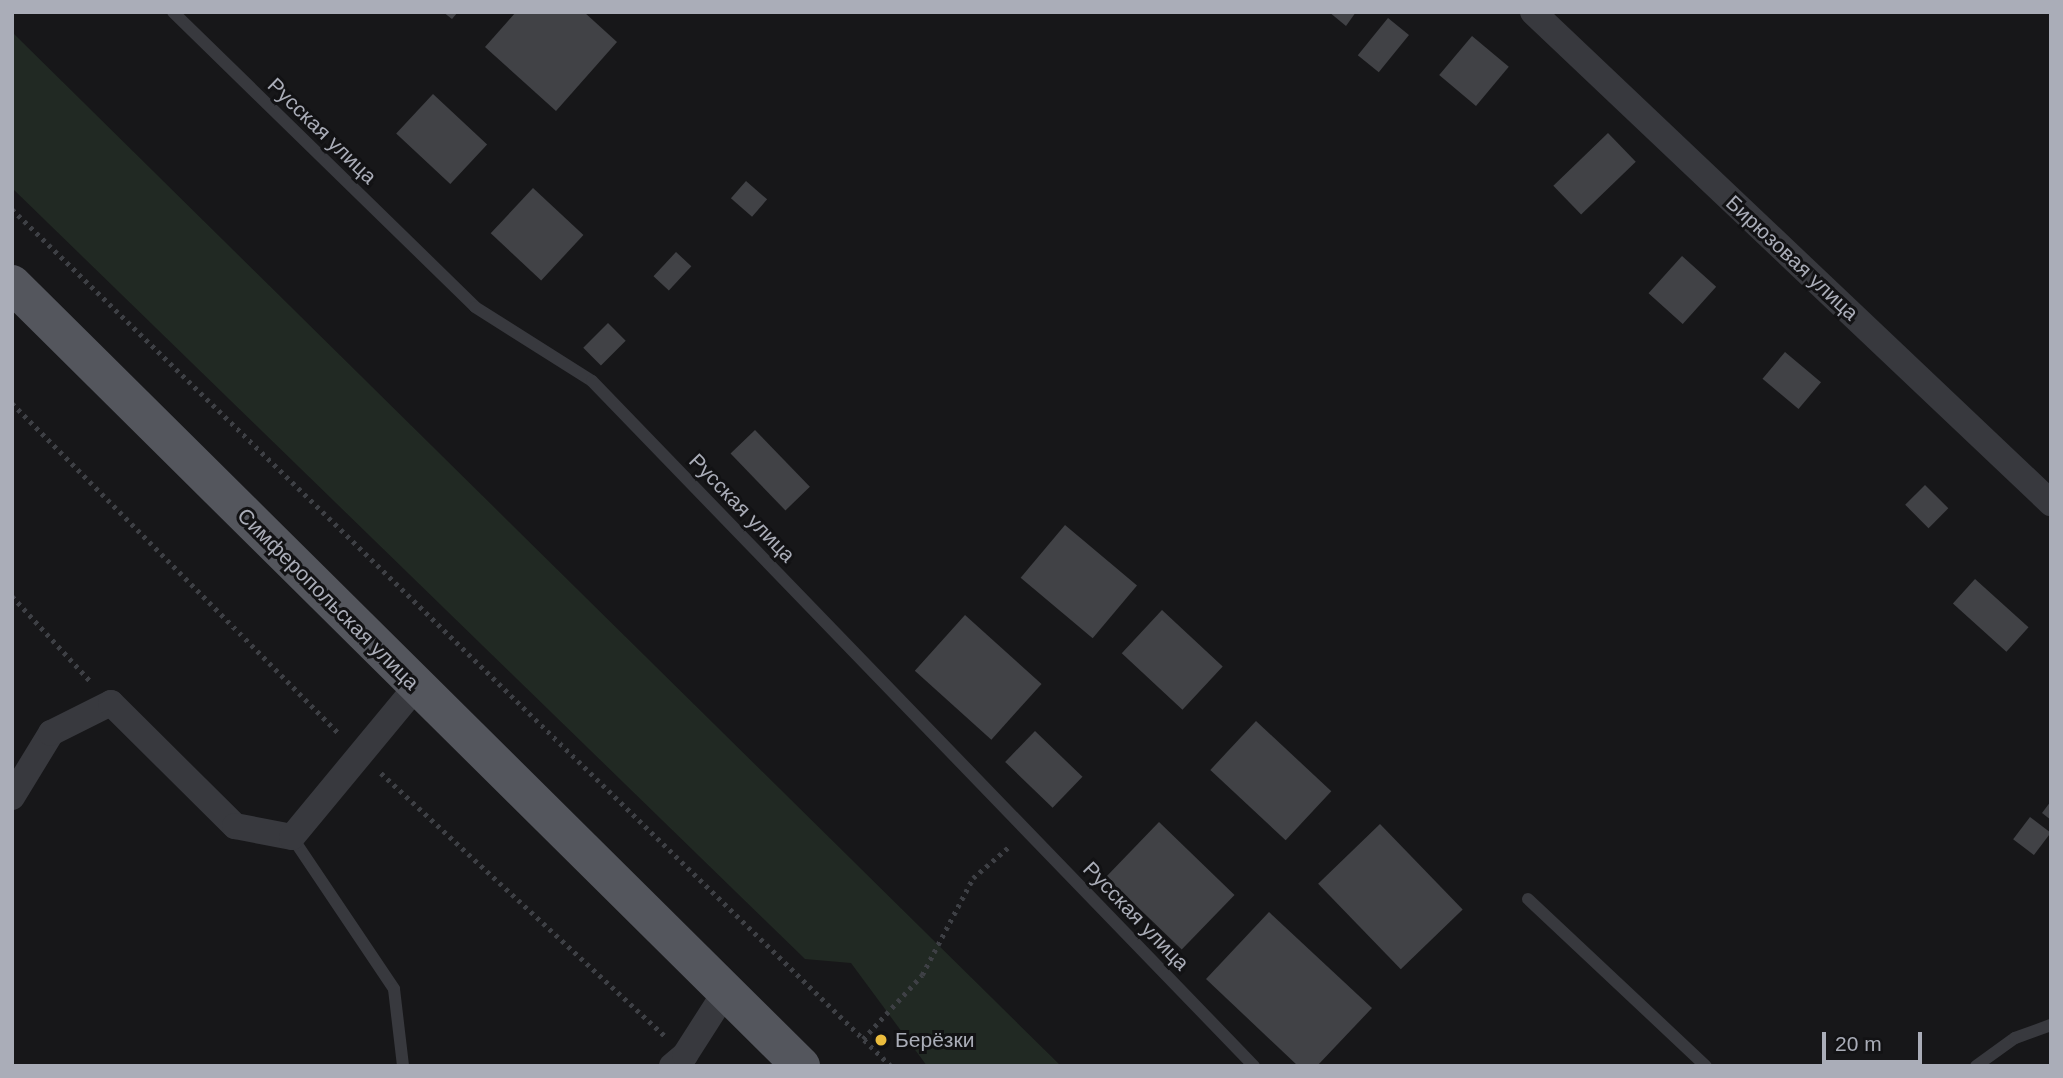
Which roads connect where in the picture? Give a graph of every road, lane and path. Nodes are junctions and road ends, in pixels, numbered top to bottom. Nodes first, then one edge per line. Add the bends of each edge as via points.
1 (173, 12) edge
2 (1533, 12) edge
3 (12, 209) edge
4 (12, 284) edge
5 (2051, 503) edge
6 (12, 596) edge
7 (416, 687) junction
8 (111, 703) junction
9 (12, 797) edge
10 (1027, 831) junction
11 (292, 837) junction
12 (1528, 899) dead end
13 (726, 991) junction
14 (2051, 1025) edge
15 (863, 1038) junction
16 (403, 1066) edge
17 (672, 1066) edge
18 (801, 1066) edge
19 (891, 1066) edge
20 (1254, 1066) edge
21 (1706, 1066) edge
22 (1976, 1066) edge

1 - 10 lane, Русская улица via 475,307 592,381
2 - 5 street, Бирюзовая улица
3 - 15 path
4 - 7 main road, Симферопольская улица
6 - 8 path
7 - 11 street
7 - 13 main road, Симферопольская улица
8 - 9 street via 51,733
8 - 11 street via 235,826
10 - 15 path via 973,878 922,975
10 - 20 lane, Русская улица
11 - 16 lane via 394,989
12 - 21 lane
13 - 17 street via 685,1055
13 - 18 main road, Симферопольская улица
14 - 22 lane via 2015,1038
15 - 19 path

